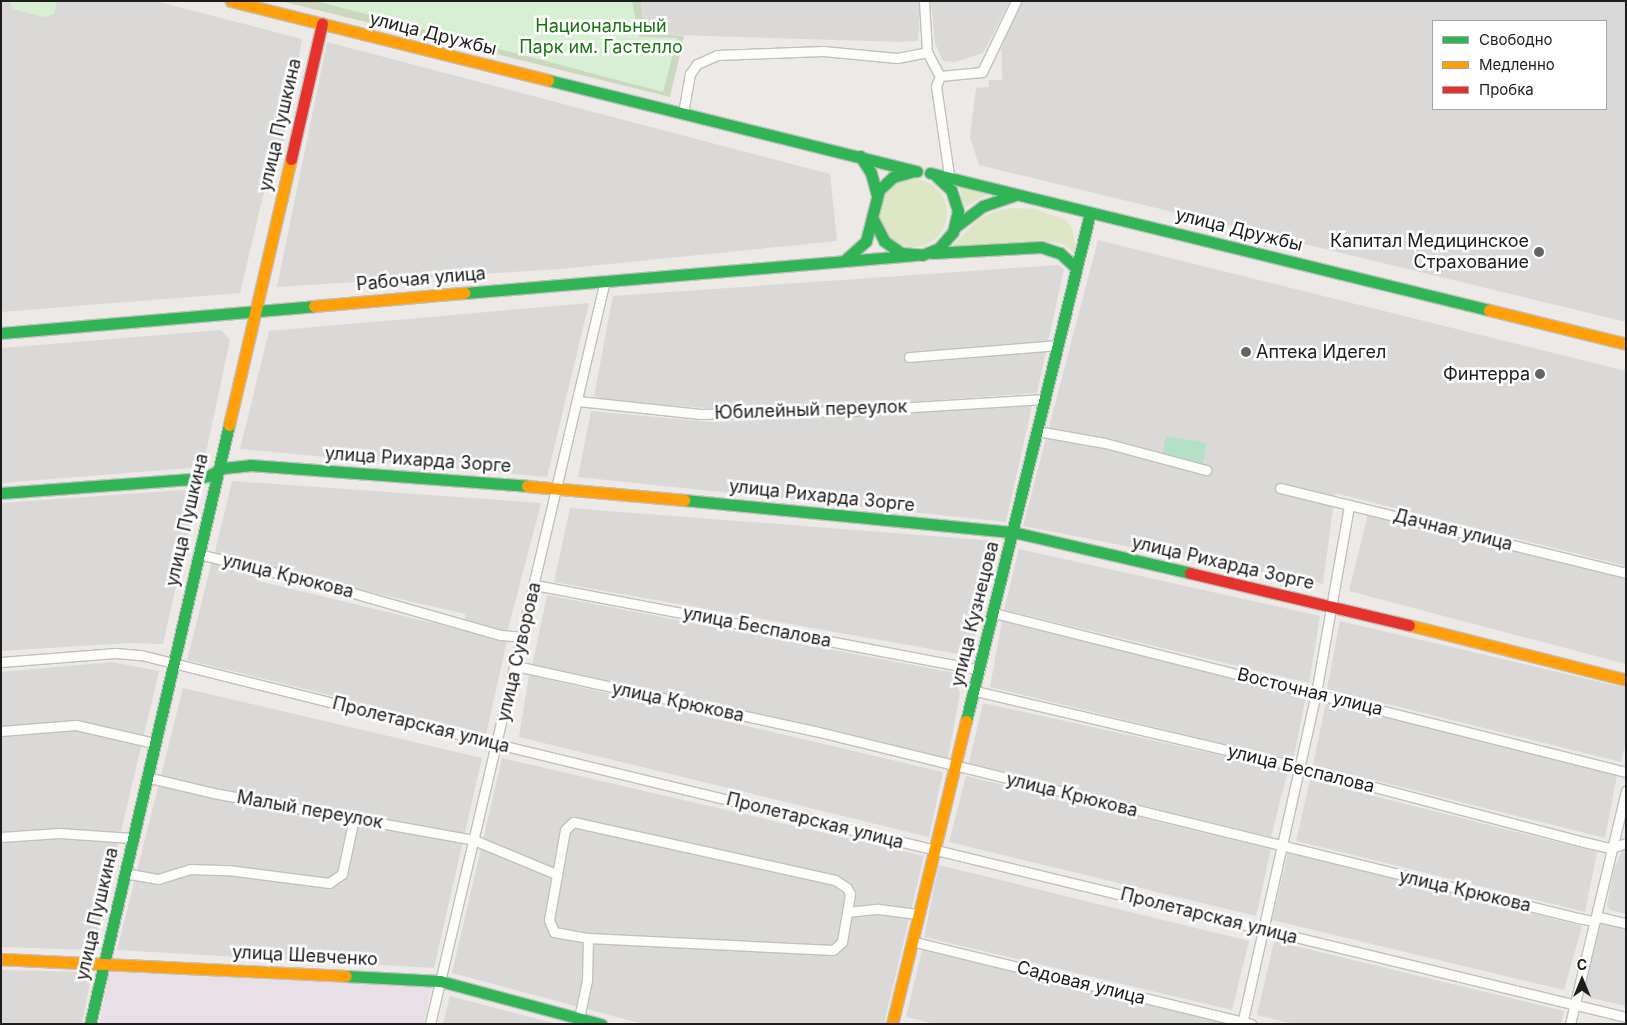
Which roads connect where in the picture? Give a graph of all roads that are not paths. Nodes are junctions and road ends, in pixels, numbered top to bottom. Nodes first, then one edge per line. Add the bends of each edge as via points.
1 (231, 1) edge
2 (924, 1) edge
3 (1016, 1) edge
4 (322, 24) junction
5 (927, 52) junction
6 (940, 76) junction
7 (682, 113) junction
8 (860, 156) junction
9 (917, 171) junction
10 (950, 184) junction
11 (877, 195) junction
12 (1018, 195) junction
13 (1090, 212) junction
14 (874, 221) junction
15 (955, 227) junction
16 (928, 253) junction
17 (914, 255) junction
18 (845, 260) junction
19 (1076, 268) junction
20 (605, 280) junction
21 (254, 312) junction
22 (1, 333) edge
23 (1626, 344) edge
24 (1058, 345) junction
25 (909, 357) dead end
26 (1045, 399) junction
27 (578, 401) junction
28 (1037, 431) junction
29 (1206, 470) dead end
30 (216, 473) junction
31 (558, 488) junction
32 (1280, 488) dead end
33 (1, 493) edge
34 (1349, 505) junction
35 (1013, 532) junction
36 (198, 554) junction
37 (1626, 573) edge
38 (535, 585) junction
39 (1332, 606) junction
40 (994, 613) junction
41 (523, 637) junction
42 (1, 662) edge
43 (172, 662) junction
44 (516, 666) junction
45 (980, 670) junction
46 (1626, 680) edge
47 (975, 690) junction
48 (1316, 693) junction
49 (1, 731) edge
50 (154, 743) junction
51 (497, 744) junction
52 (953, 767) junction
53 (1298, 767) junction
54 (1626, 772) edge
55 (146, 777) junction
56 (1626, 791) edge
57 (354, 818) junction
58 (1, 837) edge
59 (132, 838) junction
60 (474, 840) junction
61 (1626, 843) edge
62 (1280, 847) junction
63 (1611, 848) junction
64 (933, 849) junction
65 (124, 873) junction
66 (556, 874) junction
67 (847, 912) junction
68 (918, 914) junction
69 (1594, 921) junction
70 (1626, 923) edge
71 (1262, 929) junction
72 (588, 938) junction
73 (911, 941) junction
74 (1, 959) edge
75 (103, 962) junction
76 (440, 981) junction
77 (1574, 1004) junction
78 (1626, 1017) edge
79 (579, 1018) junction
80 (1245, 1023) edge
81 (90, 1024) edge
82 (430, 1024) edge
83 (601, 1024) edge
84 (892, 1024) edge
85 (1570, 1024) edge

1 - 4 street, улица Дружбы
2 - 5 street
3 - 6 street via 982,72
4 - 7 street, улица Дружбы
4 - 21 street, улица Пушкина
5 - 6 street
5 - 7 street via 897,58 824,51 717,55 696,64 690,74
6 - 10 street via 936,86
7 - 8 street, улица Дружбы
8 - 9 street, улица Дружбы
8 - 11 street via 871,173
9 - 10 street via 930,173
9 - 11 street via 894,177
10 - 12 street, улица Дружбы
10 - 15 street via 958,211
11 - 14 street
12 - 13 street, улица Дружбы
12 - 15 street via 983,206
13 - 19 street, улица Кузнецова
13 - 23 street, улица Дружбы
14 - 17 street via 888,245
14 - 18 street via 861,249
15 - 16 street via 944,244
16 - 17 street
16 - 19 street via 1041,247 1060,253
17 - 18 street, Рабочая улица
18 - 20 street, Рабочая улица
19 - 24 street, улица Кузнецова
20 - 21 street, Рабочая улица
20 - 27 street, улица Суворова
21 - 22 street, Рабочая улица
21 - 30 street, улица Пушкина
24 - 25 street
24 - 26 street, улица Кузнецова
26 - 27 street, Юбилейный переулок via 846,412 700,414
26 - 28 street, улица Кузнецова
27 - 31 street, улица Суворова
28 - 29 street via 1106,443
28 - 35 street, улица Кузнецова
30 - 31 street, улица Рихарда Зорге via 223,468 250,465
30 - 33 street, улица Рихарда Зорге via 190,479
30 - 36 street, улица Пушкина
31 - 35 street, улица Рихарда Зорге
31 - 38 street, улица Суворова
32 - 34 street, Дачная улица
34 - 37 street, Дачная улица
34 - 39 street
35 - 39 street, улица Рихарда Зорге
35 - 40 street, улица Кузнецова
36 - 41 street, улица Крюкова via 318,583 501,635
36 - 43 street, улица Пушкина
38 - 41 street, улица Суворова
38 - 45 street, улица Беспалова
39 - 46 street, улица Рихарда Зорге
39 - 48 street
40 - 45 street, улица Кузнецова
40 - 48 street, Восточная улица
41 - 44 street, улица Суворова
42 - 43 street, Пролетарская улица via 116,653
43 - 50 street, улица Пушкина
43 - 51 street, Пролетарская улица
44 - 51 street, улица Суворова
44 - 52 street, улица Крюкова via 815,731
45 - 47 street, улица Кузнецова
47 - 52 street, улица Кузнецова
47 - 53 street, улица Беспалова
48 - 53 street
48 - 54 street, Восточная улица
49 - 50 street via 76,725
50 - 55 street, улица Пушкина
51 - 60 street, улица Суворова
51 - 64 street, Пролетарская улица
52 - 62 street, улица Крюкова via 1039,785
52 - 64 street, улица Кузнецова
53 - 62 street
53 - 63 street, улица Беспалова
55 - 57 street, Малый переулок via 213,793
55 - 59 street, улица Пушкина
56 - 63 street
57 - 60 street, Малый переулок
57 - 65 street via 342,874 330,883 228,870 190,869 158,879
58 - 59 street via 59,833
59 - 65 street, улица Пушкина
60 - 66 street, Малый переулок
60 - 76 street, улица Суворова
61 - 63 street
62 - 69 street, улица Крюкова
62 - 71 street
63 - 69 street
64 - 68 street, улица Кузнецова
64 - 71 street, Пролетарская улица
65 - 75 street, улица Пушкина
66 - 67 street via 565,830 573,822 580,821 835,880 850,894
66 - 72 street via 550,926 560,935
67 - 68 street via 878,909
67 - 72 street via 842,942 833,950
68 - 73 street, улица Кузнецова
69 - 70 street, улица Крюкова via 1599,917
69 - 77 street
71 - 77 street, Пролетарская улица
71 - 80 street
72 - 79 street via 587,980
73 - 80 street, Садовая улица
73 - 84 street, улица Кузнецова
74 - 75 street, улица Шевченко
75 - 76 street, улица Шевченко
75 - 81 street, улица Пушкина
76 - 79 street, улица Шевченко
76 - 82 street, улица Суворова
77 - 78 street, Пролетарская улица
77 - 85 street
79 - 83 street, улица Шевченко

